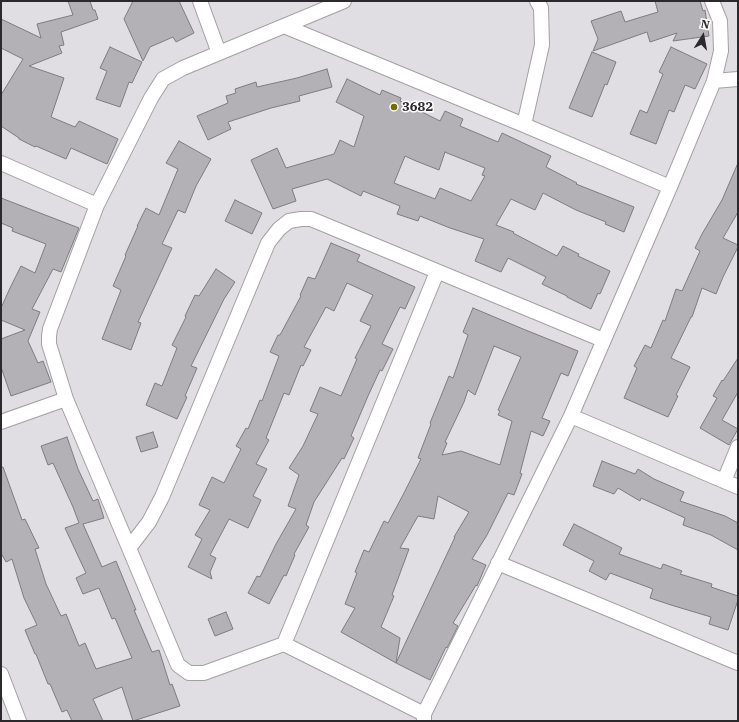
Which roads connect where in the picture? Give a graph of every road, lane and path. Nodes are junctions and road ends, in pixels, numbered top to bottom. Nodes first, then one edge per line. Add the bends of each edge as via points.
1 (200, 1) edge
2 (344, 1) edge
3 (537, 1) edge
4 (712, 1) edge
5 (284, 26) junction
6 (219, 53) junction
7 (738, 79) edge
8 (714, 81) junction
9 (524, 125) junction
10 (1, 163) edge
11 (670, 188) junction
12 (97, 205) junction
13 (438, 272) junction
14 (603, 340) junction
15 (66, 399) junction
16 (570, 416) junction
17 (1, 422) edge
18 (738, 447) edge
19 (724, 481) junction
20 (738, 487) edge
21 (130, 548) junction
22 (498, 563) junction
23 (284, 644) junction
24 (738, 663) edge
25 (1, 674) edge
26 (424, 717) edge
27 (19, 721) edge

1 - 6 street
2 - 5 street
3 - 9 street via 541,8 542,45
4 - 8 street via 720,21 721,51
5 - 6 street
5 - 9 street
6 - 12 street via 183,68 163,80 151,98
7 - 8 street
8 - 11 street
9 - 11 street
10 - 12 street
11 - 14 street
12 - 15 street via 50,329 49,344
13 - 14 street
13 - 21 street via 312,219 289,221 279,229 268,243 162,497 149,522
13 - 23 street
14 - 16 street
15 - 17 street
15 - 21 street
16 - 19 street
16 - 22 street
18 - 19 street
19 - 20 street
21 - 23 street via 178,666 189,673 204,672
22 - 24 street
22 - 26 street
23 - 26 street
25 - 27 street

